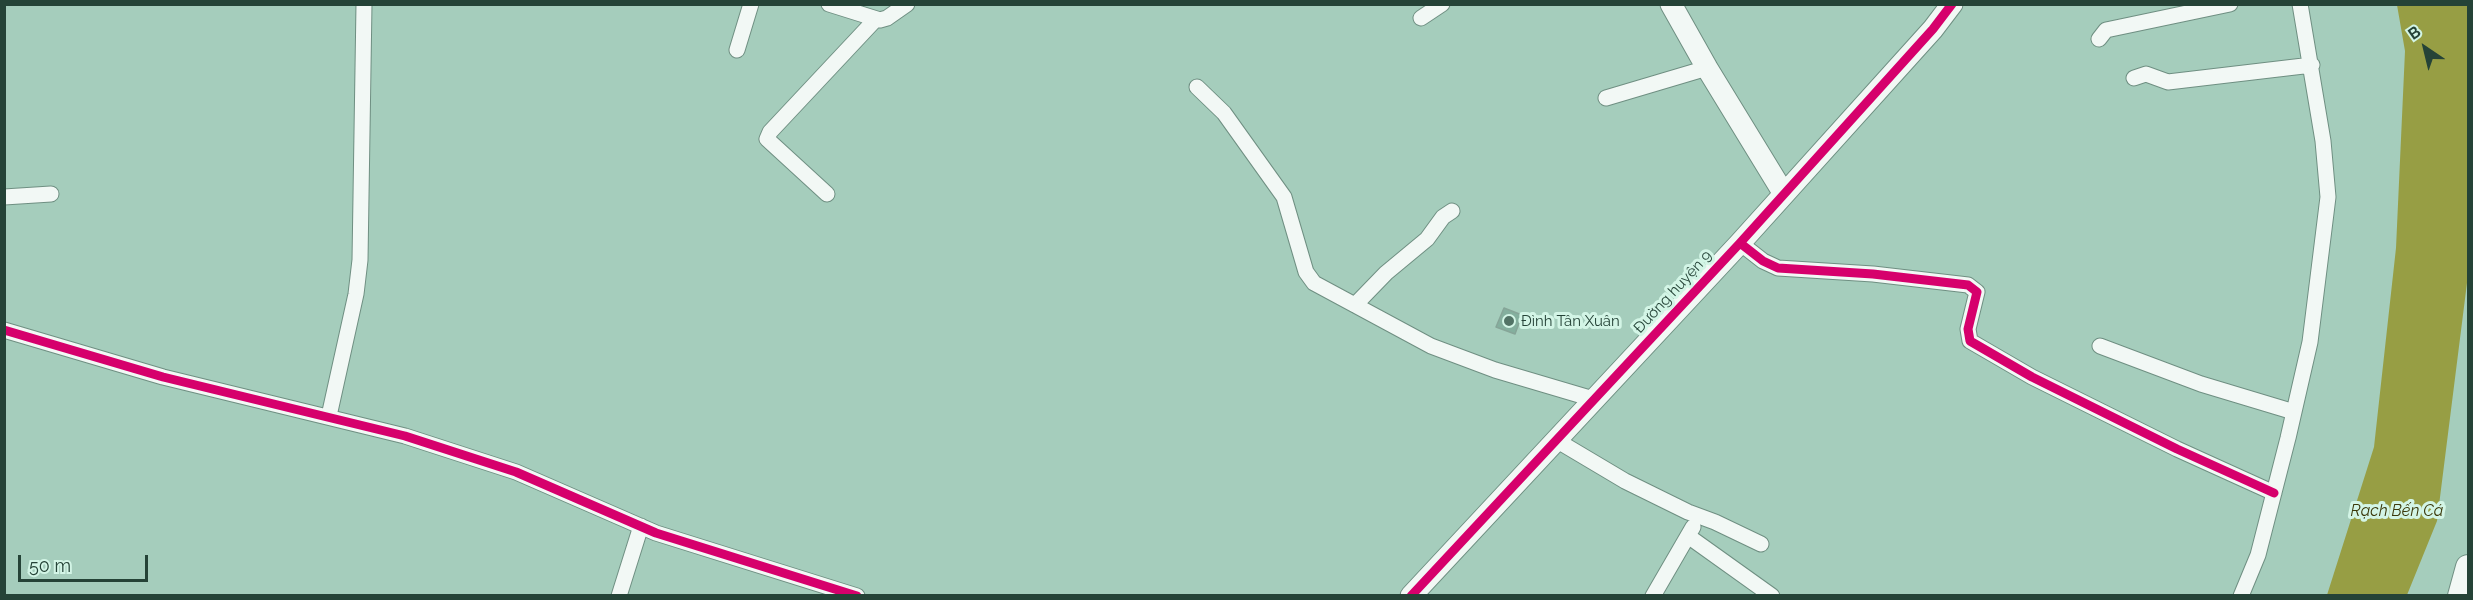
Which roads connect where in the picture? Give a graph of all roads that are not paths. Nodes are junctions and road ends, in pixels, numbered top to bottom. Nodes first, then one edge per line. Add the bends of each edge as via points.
1 (364, 4) edge
2 (751, 4) edge
3 (829, 4) edge
4 (907, 4) edge
5 (1442, 4) edge
6 (1671, 4) edge
7 (1952, 4) edge
8 (2230, 4) edge
9 (2300, 4) edge
10 (1421, 18) dead end
11 (875, 20) junction
12 (2099, 39) dead end
13 (737, 50) dead end
14 (2312, 65) junction
15 (1707, 68) junction
16 (2134, 78) dead end
17 (1197, 87) dead end
18 (1606, 98) dead end
19 (51, 194) dead end
20 (827, 194) dead end
21 (1784, 194) junction
22 (4, 197) edge
23 (1452, 211) dead end
24 (1740, 243) junction
25 (1355, 305) junction
26 (4, 330) edge
27 (2100, 346) dead end
28 (1593, 399) junction
29 (2294, 412) junction
30 (329, 416) junction
31 (1556, 440) junction
32 (2274, 493) junction
33 (1699, 517) junction
34 (641, 526) junction
35 (1688, 536) junction
36 (1761, 544) dead end
37 (2469, 567) edge
38 (619, 596) edge
39 (857, 596) edge
40 (1411, 596) edge
41 (1653, 596) edge
42 (1772, 596) edge
43 (2241, 596) edge
44 (2460, 596) edge

1 - 30 street via 360,260
2 - 13 street
3 - 11 street
4 - 11 street via 887,18
5 - 10 street
6 - 15 street
7 - 21 street, Đường huyện 9
8 - 12 street via 2106,30
9 - 14 street
11 - 20 street via 767,139
14 - 16 street via 2168,82 2146,74
14 - 29 street via 2328,198 2310,342
15 - 18 street
15 - 21 street
17 - 25 street via 1224,113 1284,197 1309,278
19 - 22 street
21 - 24 street, Đường huyện 9
23 - 25 street via 1428,239
24 - 28 street, Đường huyện 9
24 - 32 street via 1778,268 1968,285 1977,292 1968,328 1970,341 2032,377
25 - 28 street via 1431,346
26 - 30 street via 163,377
27 - 29 street via 2213,388
28 - 31 street, Đường huyện 9
29 - 32 street
30 - 34 street via 516,472
31 - 33 street via 1625,481
31 - 40 street, Đường huyện 9
32 - 43 street via 2258,555
33 - 35 street
33 - 36 street
34 - 38 street
34 - 39 street
35 - 41 street
35 - 42 street
37 - 44 main road

